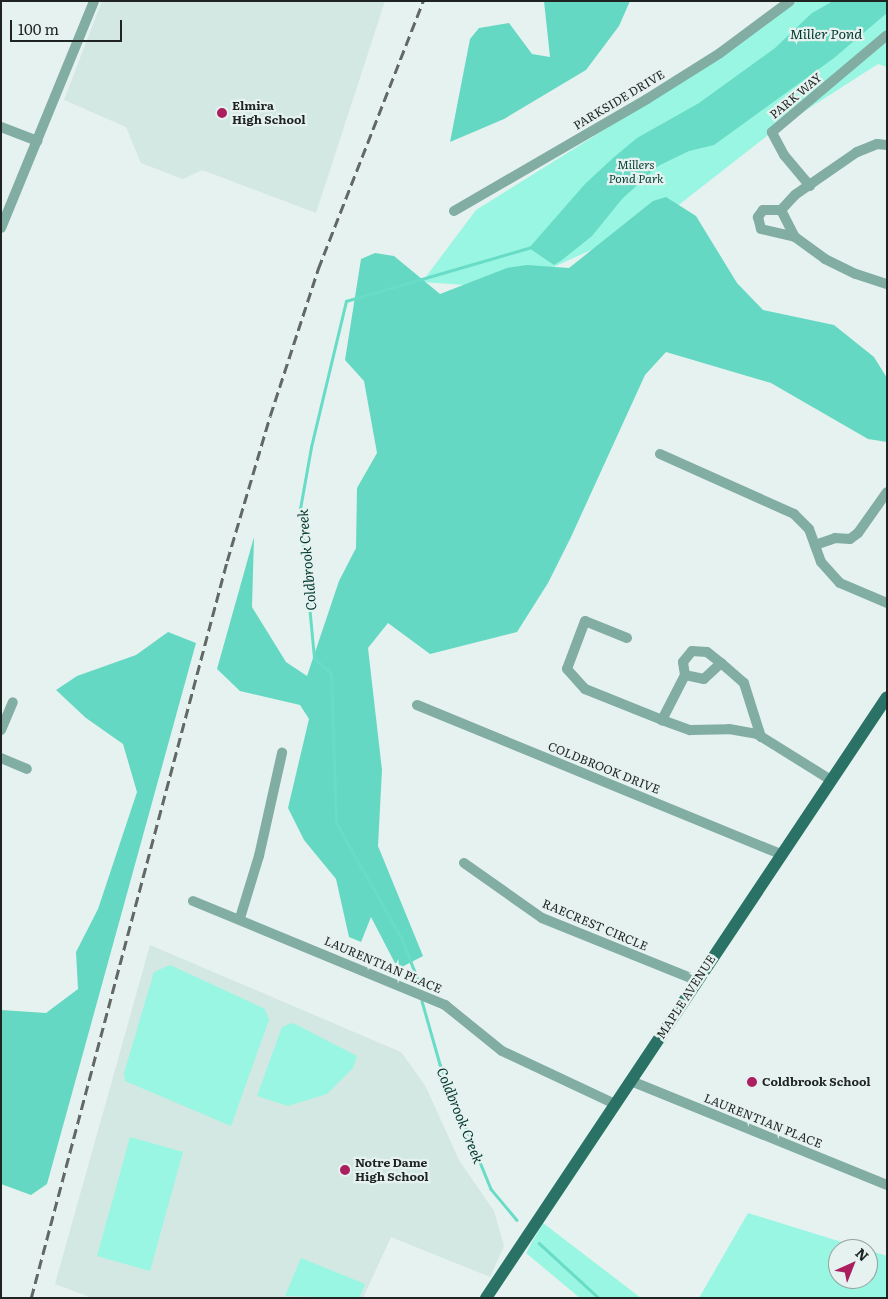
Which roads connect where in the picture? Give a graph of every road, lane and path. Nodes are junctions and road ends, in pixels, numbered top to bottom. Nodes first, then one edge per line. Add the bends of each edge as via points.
1 (94, 1) edge
2 (790, 1) edge
3 (887, 35) edge
4 (1, 127) edge
5 (37, 141) junction
6 (887, 145) edge
7 (810, 186) junction
8 (781, 210) junction
9 (454, 211) dead end
10 (1, 228) edge
11 (796, 237) junction
12 (887, 284) edge
13 (660, 454) dead end
14 (887, 492) edge
15 (815, 545) junction
16 (887, 604) edge
17 (627, 638) dead end
18 (720, 663) junction
19 (685, 675) junction
20 (887, 697) edge
21 (13, 702) dead end
22 (417, 705) dead end
23 (662, 720) junction
24 (1, 730) edge
25 (761, 737) junction
26 (282, 754) dead end
27 (1, 758) edge
28 (27, 769) dead end
29 (831, 780) junction
30 (780, 854) junction
31 (464, 863) dead end
32 (192, 901) dead end
33 (240, 918) junction
34 (698, 980) junction
35 (631, 1081) junction
36 (613, 1103) junction
37 (887, 1185) edge
38 (486, 1298) edge

1 - 5 street
2 - 9 street, PARKSIDE DRIVE via 720,53 647,99
3 - 7 street, PARK WAY via 772,132 784,155
4 - 5 street
5 - 10 street
6 - 7 street via 877,144 857,152
7 - 8 street
8 - 11 street
8 - 11 street via 763,210 758,217 761,229
11 - 12 street via 825,259
13 - 15 street via 794,514 809,529
14 - 15 street via 858,533 850,539 835,538
15 - 16 street via 821,562 840,583
17 - 23 street via 585,621 566,669 585,689
18 - 19 street via 704,679
18 - 19 street via 707,652 692,651 683,662
18 - 25 street via 744,683
19 - 23 street
20 - 29 main road, MAPLE AVENUE
21 - 24 street
22 - 30 street, COLDBROOK DRIVE
23 - 25 street via 690,730 729,729
25 - 29 street
26 - 33 street via 259,856
27 - 28 street
29 - 30 main road, MAPLE AVENUE
30 - 34 main road, MAPLE AVENUE
31 - 34 street, RAECREST CIRCLE via 542,918
32 - 33 street, LAURENTIAN PLACE
33 - 36 street, LAURENTIAN PLACE via 445,1005 502,1051
34 - 35 main road, MAPLE AVENUE
35 - 36 main road, MAPLE AVENUE
35 - 37 street, LAURENTIAN PLACE
36 - 38 main road, MAPLE AVENUE

